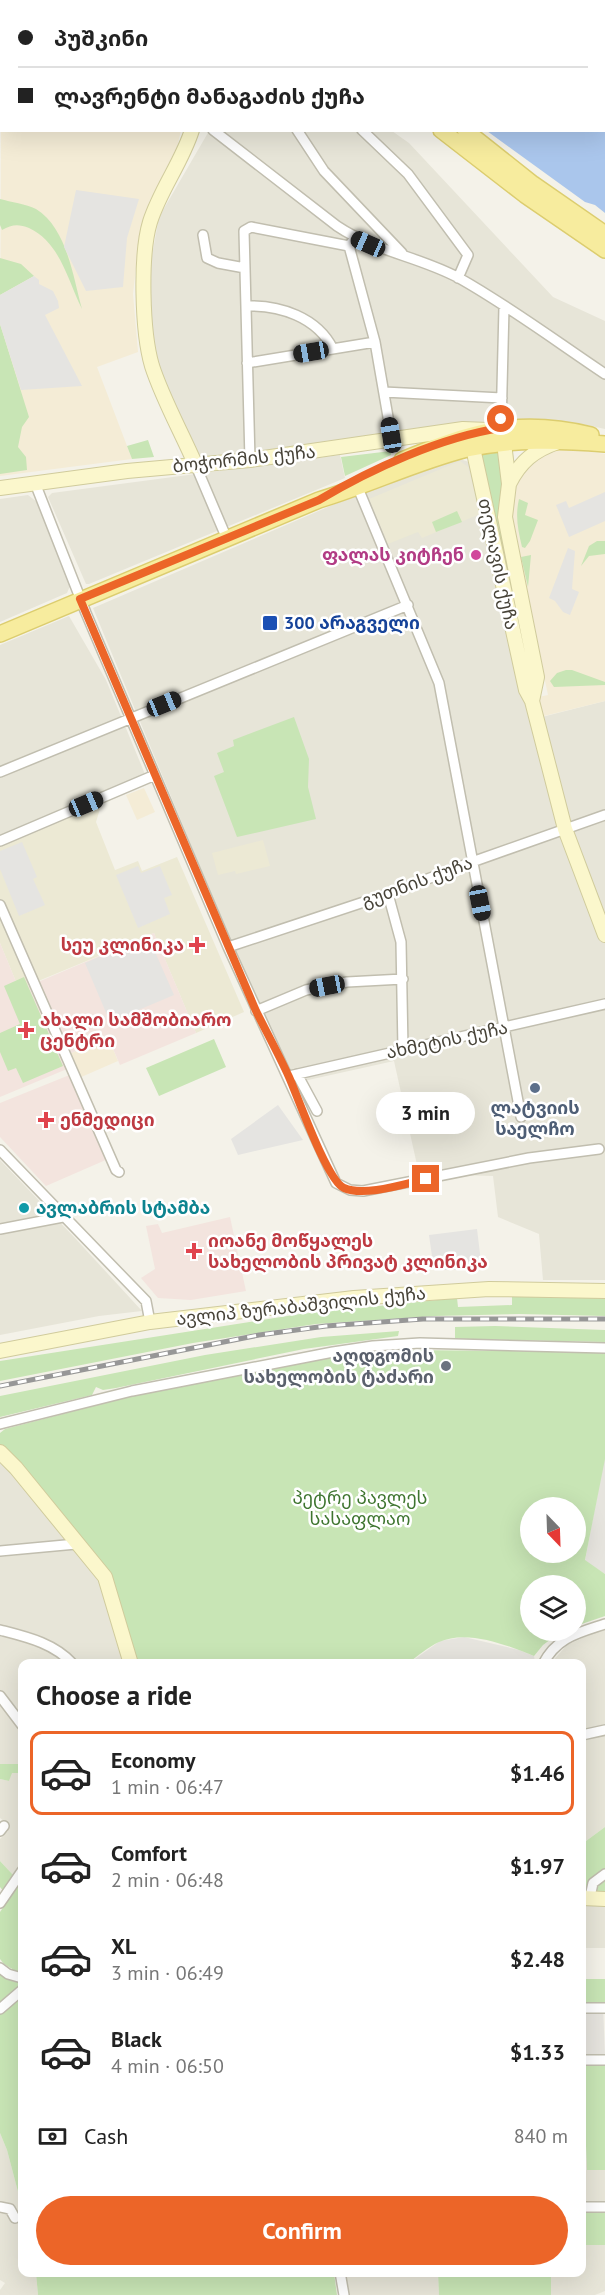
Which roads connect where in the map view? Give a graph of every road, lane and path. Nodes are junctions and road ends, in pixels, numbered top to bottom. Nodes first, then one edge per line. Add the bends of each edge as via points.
1 (191, 132) edge
2 (216, 132) edge
3 (299, 132) edge
4 (364, 132) edge
5 (444, 132) edge
6 (468, 132) edge
7 (203, 235) dead end
8 (603, 240) edge
9 (352, 242) junction
10 (402, 253) junction
11 (245, 268) junction
12 (458, 278) junction
13 (246, 306) junction
14 (504, 307) junction
15 (375, 342) junction
16 (333, 349) junction
17 (248, 363) junction
18 (605, 374) edge
19 (384, 392) junction
20 (502, 398) junction
21 (498, 434) junction
22 (605, 439) edge
23 (392, 440) junction
24 (560, 441) junction
25 (605, 444) edge
26 (473, 448) junction
27 (250, 460) junction
28 (196, 466) junction
29 (35, 483) junction
30 (509, 484) junction
31 (0, 488) edge
32 (358, 488) junction
33 (319, 500) junction
34 (227, 539) junction
35 (80, 599) junction
36 (408, 605) junction
37 (0, 634) edge
38 (533, 695) junction
39 (131, 718) junction
40 (0, 772) edge
41 (155, 775) junction
42 (605, 814) edge
43 (565, 829) junction
44 (0, 841) edge
45 (472, 862) junction
46 (388, 894) junction
47 (0, 905) edge
48 (605, 935) edge
49 (228, 947) junction
50 (403, 979) junction
51 (605, 1005) edge
52 (256, 1011) junction
53 (503, 1027) junction
54 (403, 1049) junction
55 (293, 1075) junction
56 (317, 1111) dead end
57 (521, 1118) dead end
58 (599, 1149) dead end
59 (0, 1150) edge
60 (119, 1172) dead end
61 (63, 1217) junction
62 (0, 1229) edge
63 (605, 1291) edge
64 (150, 1322) junction
65 (605, 1348) edge
66 (0, 1351) edge
67 (0, 1424) edge
68 (0, 1452) edge
69 (76, 1544) junction
70 (0, 1551) edge
71 (605, 1624) edge
72 (0, 1630) edge
73 (69, 1659) edge
74 (130, 1659) edge
75 (546, 1659) edge
76 (0, 1696) edge
77 (18, 1720) edge
78 (605, 1730) edge
79 (586, 1734) edge
80 (605, 1874) edge
81 (18, 1877) edge
82 (586, 1898) edge
83 (605, 1899) edge
84 (0, 1903) edge
85 (0, 1968) edge
86 (18, 1977) edge
87 (18, 1993) edge
88 (586, 2008) edge
89 (605, 2008) edge
90 (0, 2009) edge
91 (586, 2060) edge
92 (605, 2060) edge
93 (586, 2206) edge
94 (605, 2206) edge
95 (0, 2207) edge
96 (15, 2218) dead end
97 (341, 2277) edge
98 (344, 2295) edge

1 - 28 street via 151,220 143,281 152,365
2 - 9 street via 337,226
3 - 10 street via 324,171
4 - 12 street via 408,174 468,255
5 - 8 main road via 525,195
6 - 8 main road
7 - 11 street via 207,258
9 - 10 street
9 - 11 street via 250,227 244,231
9 - 15 street
10 - 12 street
11 - 13 street
12 - 14 street
13 - 16 street via 267,305 295,314 325,334
13 - 17 street
14 - 18 street
14 - 20 street
15 - 16 street
15 - 19 street
16 - 17 street
17 - 27 street
19 - 20 street
19 - 23 street
20 - 21 street
21 - 22 main road via 522,427 566,429
21 - 23 street, ბოჭორმის ქუჩა via 463,429
21 - 24 main road
21 - 26 main road
21 - 26 street
21 - 30 street, თელავის ქუჩა
21 - 33 main road via 445,442 355,479
23 - 27 street, ბოჭორმის ქუჩა
24 - 25 main road
24 - 30 street, თელავის ქუჩა via 531,455
26 - 32 main road
26 - 38 street, თელავის ქუჩა via 526,690
27 - 28 street, ბოჭორმის ქუჩა
28 - 29 street, ბოჭორმის ქუჩა
28 - 34 street
29 - 31 street, ბოჭორმის ქუჩა
29 - 35 street
30 - 38 street, თელავის ქუჩა via 505,517 537,677
32 - 33 main road
32 - 36 street
33 - 34 main road
34 - 35 main road
35 - 37 main road
35 - 39 street
36 - 39 street
36 - 45 street via 439,683
38 - 43 street, თელავის ქუჩა
39 - 40 street
39 - 41 street
41 - 44 street
41 - 49 street
42 - 43 street, გუთნის ქუჩა
43 - 45 street, გუთნის ქუჩა
43 - 48 street, თელავის ქუჩა
45 - 46 street, გუთნის ქუჩა
45 - 53 street
46 - 49 street, გუთნის ქუჩა
46 - 50 street via 401,942
47 - 60 street
49 - 52 street
50 - 52 street via 347,982 306,990
50 - 54 street
51 - 53 street, ახმეტის ქუჩა
52 - 55 street
53 - 54 street, ახმეტის ქუჩა
53 - 57 street
54 - 55 street, ახმეტის ქუჩა
55 - 56 street
55 - 58 street via 301,1110 336,1183 350,1190 386,1188 529,1158
59 - 61 street
61 - 62 street
61 - 64 street via 146,1301
63 - 64 street, ავლიპ ზურაბაშვილის ქუჩა via 489,1289 354,1298
64 - 66 street, ავლიპ ზურაბაშვილის ქუჩა
65 - 67 street via 420,1343 373,1346 132,1391
68 - 69 street
69 - 70 street
69 - 74 street via 105,1577
71 - 75 street via 561,1641
72 - 73 street via 46,1644
76 - 77 street
78 - 79 street
80 - 82 street via 593,1883
81 - 84 street
82 - 83 street
85 - 86 street
87 - 90 street
88 - 89 street
91 - 92 street
93 - 94 street
95 - 96 street via 10,2210
97 - 98 street

